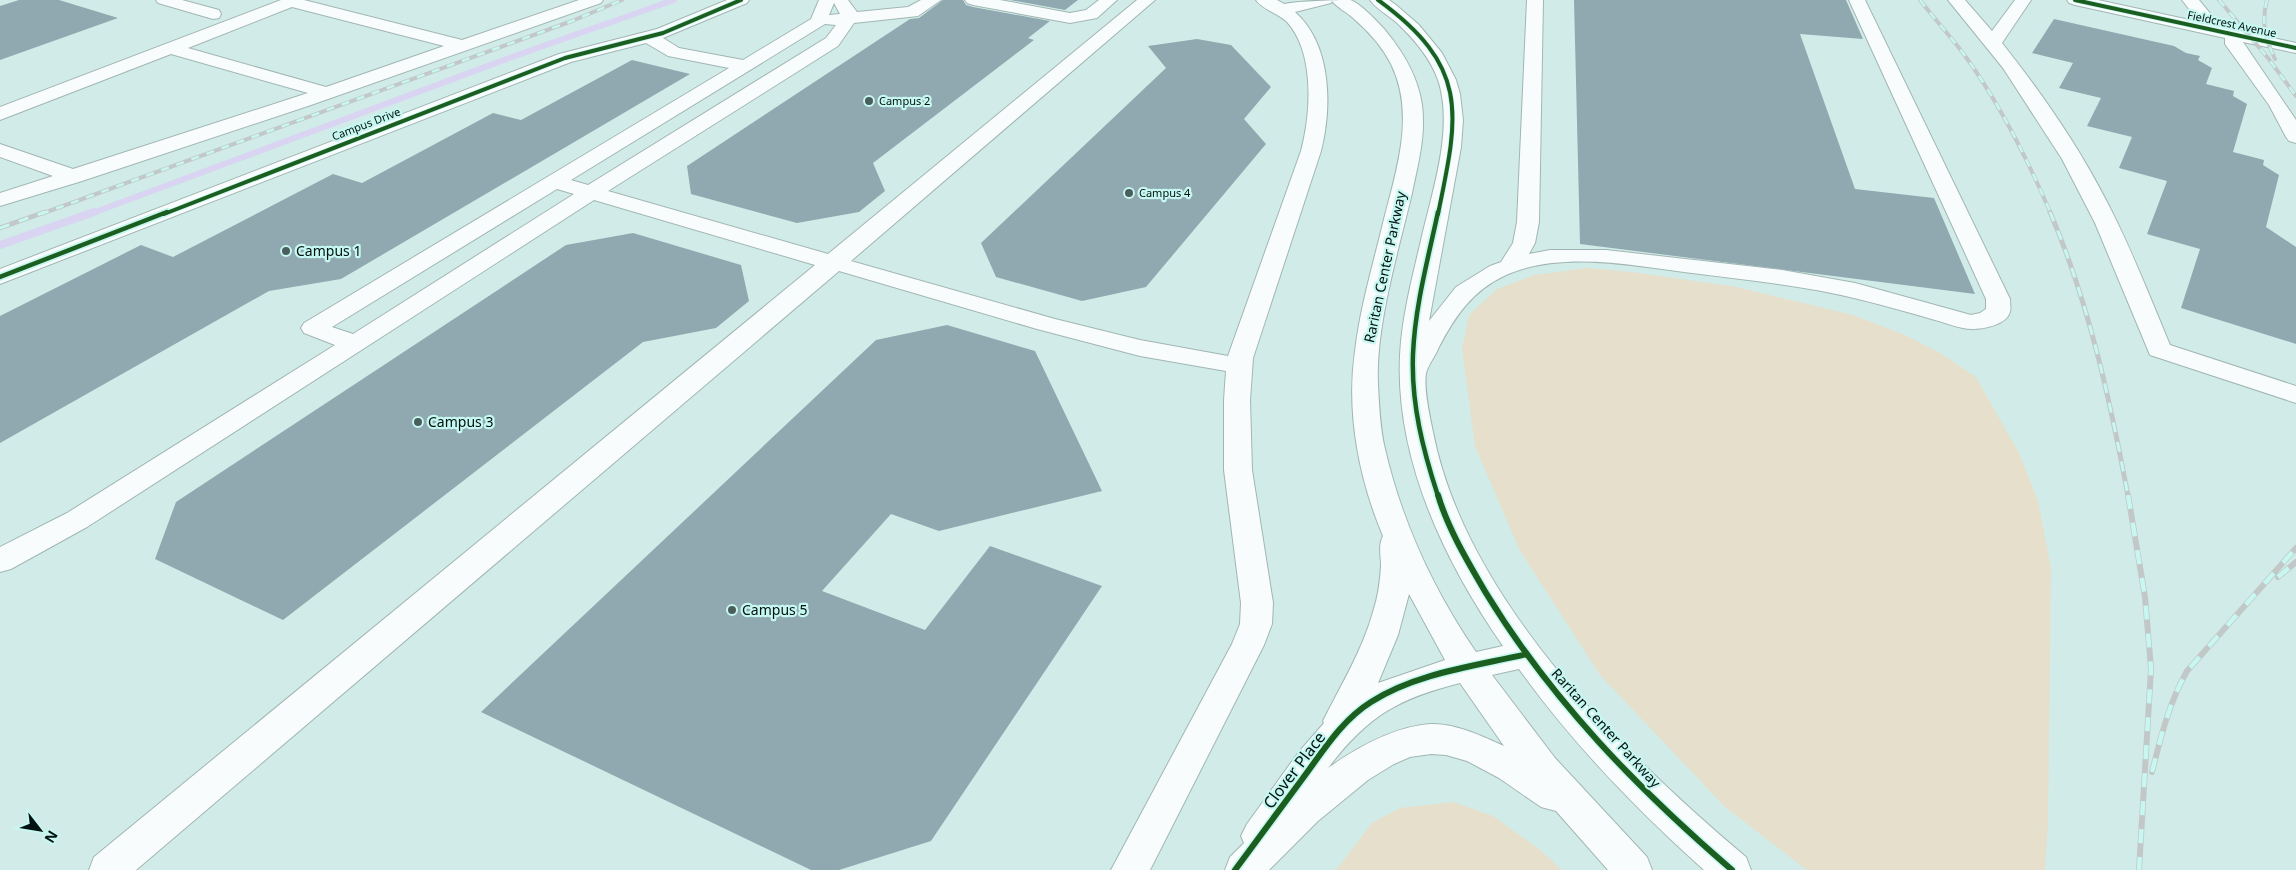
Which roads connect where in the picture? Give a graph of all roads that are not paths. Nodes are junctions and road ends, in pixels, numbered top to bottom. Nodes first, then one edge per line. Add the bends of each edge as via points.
1 (164, 0) edge
2 (252, 0) edge
3 (595, 0) edge
4 (741, 0) edge
5 (827, 0) edge
6 (933, 0) edge
7 (973, 0) edge
8 (1109, 0) edge
9 (1147, 0) edge
10 (1325, 0) edge
11 (1340, 0) edge
12 (1378, 0) edge
13 (1535, 0) edge
14 (1857, 0) edge
15 (1956, 0) edge
16 (2023, 0) edge
17 (2075, 0) edge
18 (2190, 0) edge
19 (293, 1) edge
20 (1273, 5) edge
21 (844, 9) edge
22 (213, 14) junction
23 (818, 22) junction
24 (2208, 29) junction
25 (2233, 34) junction
26 (158, 35) dead end
27 (649, 37) junction
28 (1992, 44) junction
29 (462, 46) junction
30 (2296, 48) edge
31 (172, 49) junction
32 (746, 66) junction
33 (327, 94) junction
34 (0, 114) edge
35 (2296, 137) edge
36 (0, 150) edge
37 (75, 177) junction
38 (554, 182) junction
39 (593, 193) junction
40 (0, 200) edge
41 (835, 262) junction
42 (1511, 264) junction
43 (0, 277) edge
44 (355, 344) junction
45 (1240, 366) junction
46 (1413, 373) junction
47 (2296, 395) edge
48 (1390, 520) junction
49 (0, 561) edge
50 (1527, 654) junction
51 (1468, 669) junction
52 (1316, 760) junction
53 (1587, 822) junction
54 (108, 870) edge
55 (1130, 870) edge
56 (1235, 870) edge
57 (1244, 870) edge
58 (1633, 870) edge
59 (1732, 870) edge

1 - 22 street
2 - 22 street
3 - 29 street
4 - 27 street, Campus Drive
5 - 23 street
6 - 21 street via 912,12
7 - 8 street via 1070,18 1091,14
9 - 41 street
10 - 20 street
11 - 48 street, Raritan Center Parkway via 1370,25 1393,52 1408,82 1414,107 1410,152 1366,352 1366,417
12 - 46 street, Raritan Center Parkway via 1408,24 1436,58 1450,87 1454,112 1453,137 1416,332
13 - 42 street via 1528,222 1524,243
14 - 42 street via 1998,299 1998,312 1993,316 1970,322 1840,287 1606,256 1564,257
15 - 28 street
16 - 28 street
17 - 24 street, Fieldcrest Avenue
18 - 24 street via 2207,21
19 - 29 street
19 - 31 street
20 - 45 street via 1297,24 1310,49 1318,126 1244,342
21 - 23 street
21 - 39 street via 844,27 832,42
22 - 26 street
23 - 32 street
24 - 25 street, Fieldcrest Avenue
25 - 30 street, Fieldcrest Avenue
25 - 35 street via 2234,44 2278,105
27 - 32 street via 674,52
27 - 43 street, Campus Drive via 565,58
28 - 47 street via 2045,116 2086,182 2158,350
29 - 33 street
31 - 33 street
31 - 34 street
32 - 38 street
33 - 37 street
36 - 37 street
37 - 40 street
38 - 39 street
38 - 44 street via 313,328
39 - 41 street
39 - 44 street
41 - 45 street via 1046,324 1140,348
41 - 54 street
42 - 46 street via 1461,294
44 - 49 street via 77,520
45 - 55 street via 1238,470 1257,603 1256,624
46 - 50 street, Raritan Center Parkway via 1422,446 1450,524 1480,583
48 - 51 street, Raritan Center Parkway via 1420,584
48 - 52 street via 1397,569 1388,618 1353,697
50 - 51 street, Clover Place
50 - 59 street, Raritan Center Parkway via 1610,753 1683,827
51 - 52 street, Clover Place via 1412,685 1372,702 1342,727
51 - 53 street, Raritan Center Parkway via 1514,735
52 - 56 street, Clover Place
53 - 57 street via 1549,792 1480,752 1449,741 1417,739 1383,750 1365,761 1305,810
53 - 58 street, Raritan Center Parkway

